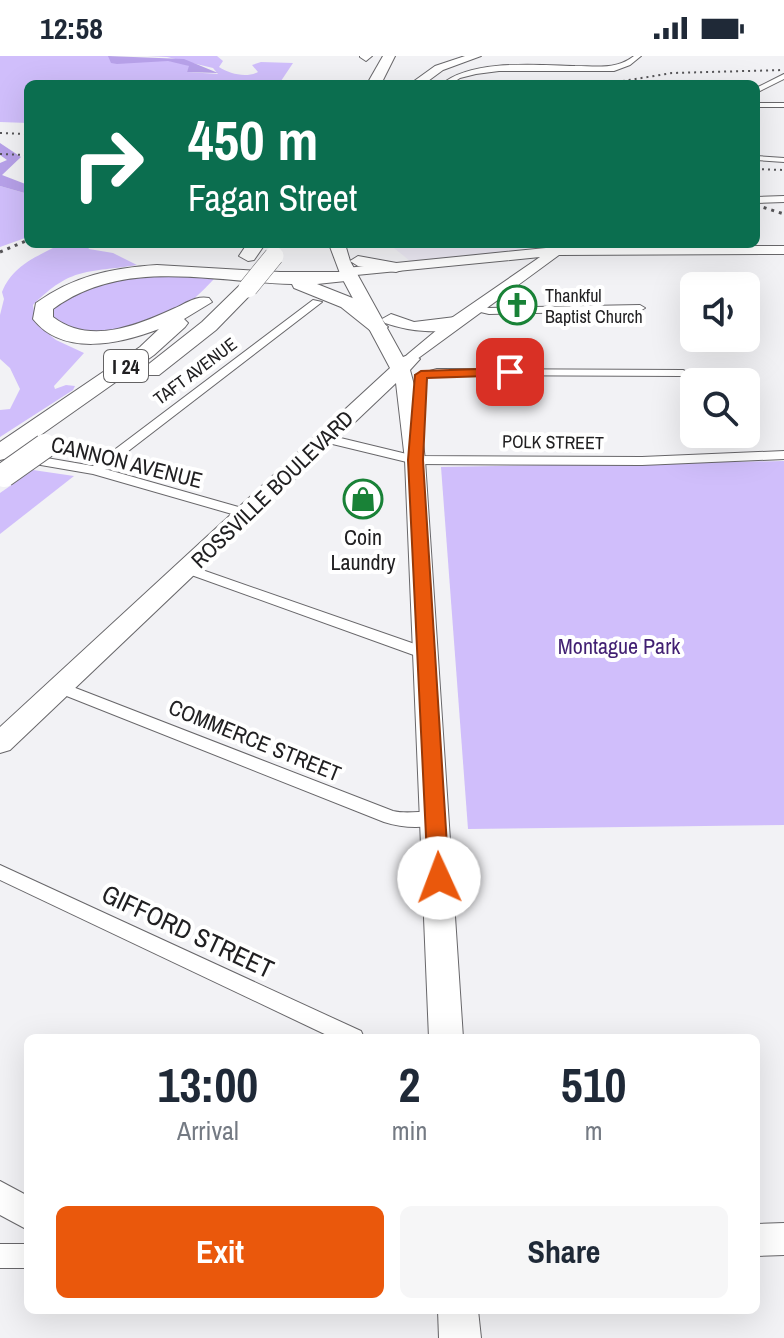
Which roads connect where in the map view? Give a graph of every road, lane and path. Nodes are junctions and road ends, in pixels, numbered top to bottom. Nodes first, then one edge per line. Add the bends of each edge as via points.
1 (381, 56) edge
2 (389, 56) edge
3 (455, 56) edge
4 (476, 56) edge
5 (638, 56) edge
6 (784, 76) edge
7 (374, 80) edge
8 (375, 80) edge
9 (407, 80) edge
10 (422, 80) edge
11 (451, 80) edge
12 (760, 89) edge
13 (760, 105) edge
14 (784, 105) edge
15 (760, 158) edge
16 (780, 161) edge
17 (784, 199) edge
18 (760, 200) edge
19 (340, 248) edge
20 (353, 248) edge
21 (560, 248) edge
22 (252, 250) edge
23 (278, 250) edge
24 (784, 250) edge
25 (396, 267) joint
26 (356, 271) junction
27 (279, 278) junction
28 (202, 302) junction
29 (317, 302) dead end
30 (476, 308) junction
31 (640, 308) dead end
32 (455, 322) junction
33 (384, 323) junction
34 (412, 366) junction
35 (680, 373) edge
36 (407, 399) junction
37 (364, 401) junction
38 (324, 438) junction
39 (784, 455) edge
40 (5, 460) edge
41 (415, 460) junction
42 (95, 470) junction
43 (244, 513) junction
44 (188, 569) junction
45 (427, 654) junction
46 (60, 687) junction
47 (0, 743) edge
48 (437, 818) junction
49 (0, 872) edge
50 (345, 1034) edge
51 (446, 1034) edge
52 (0, 1197) edge
53 (24, 1212) edge
54 (784, 1239) edge
55 (760, 1240) edge
56 (0, 1256) edge
57 (24, 1256) edge
58 (458, 1314) edge
59 (460, 1338) edge

1 - 7 highway
2 - 8 highway
3 - 9 main road
4 - 10 main road
5 - 11 street via 614,69 490,69
6 - 12 street
13 - 14 street
15 - 16 street
17 - 18 street
19 - 26 main road
20 - 26 main road
21 - 24 main road
21 - 25 main road
21 - 26 main road via 524,259
21 - 30 main road, ROSSVILLE BOULEVARD
22 - 28 highway, I 24
23 - 40 highway, I 24, bridge via 248,288 160,366 45,446
25 - 26 main road
26 - 27 highway
26 - 33 main road
27 - 28 highway via 180,270 109,276 51,299 43,307 43,319 67,334 125,334 153,327
27 - 33 highway via 348,303
28 - 40 highway, I 24
29 - 42 street, TAFT AVENUE
30 - 31 street
30 - 32 main road, ROSSVILLE BOULEVARD
32 - 33 main road via 413,327
32 - 34 main road, ROSSVILLE BOULEVARD
33 - 34 main road
34 - 35 street via 437,372
34 - 36 main road
34 - 37 main road, ROSSVILLE BOULEVARD
34 - 41 main road
36 - 37 main road via 393,394
36 - 41 main road
37 - 38 main road, ROSSVILLE BOULEVARD
38 - 41 street, POLK STREET
38 - 43 main road, ROSSVILLE BOULEVARD
39 - 41 street, POLK STREET via 642,461
40 - 42 street, CANNON AVENUE
41 - 45 main road
42 - 43 street, CANNON AVENUE
43 - 44 main road, ROSSVILLE BOULEVARD
44 - 45 street
44 - 46 main road, ROSSVILLE BOULEVARD
45 - 48 main road
46 - 47 main road, ROSSVILLE BOULEVARD
46 - 48 street, COMMERCE STREET via 390,817
48 - 51 main road
49 - 50 street, GIFFORD STREET
52 - 53 main road
54 - 55 main road
56 - 57 street
58 - 59 main road

